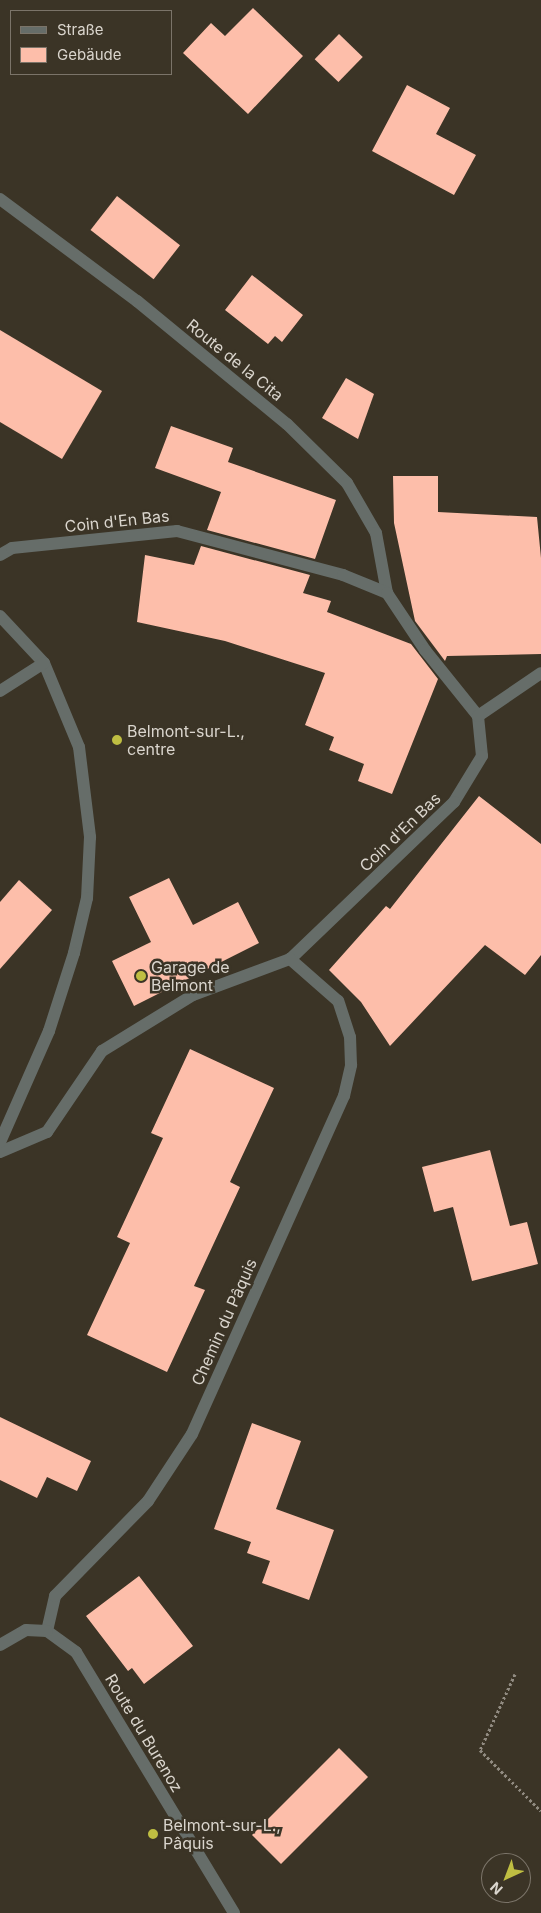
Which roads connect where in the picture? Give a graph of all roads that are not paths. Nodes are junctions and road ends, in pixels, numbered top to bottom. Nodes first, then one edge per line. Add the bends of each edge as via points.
1 (0, 199) edge
2 (0, 555) edge
3 (386, 593) junction
4 (0, 616) edge
5 (44, 663) junction
6 (541, 673) edge
7 (0, 691) edge
8 (478, 716) junction
9 (290, 959) junction
10 (0, 1142) edge
11 (0, 1152) edge
12 (47, 1632) junction
13 (0, 1645) edge
14 (234, 1913) edge

1 - 3 street, Route de la Cita via 137,300 287,424 347,483 376,533
2 - 3 street, Coin d'En Bas via 12,548 177,531 342,575
3 - 8 street via 425,650
4 - 5 street
5 - 7 street
5 - 10 street via 79,747 90,837 86,898 74,953 49,1031
6 - 8 street
8 - 9 street, Coin d'En Bas via 482,756 454,802
9 - 11 street, Coin d'En Bas via 193,995 102,1051 47,1132
9 - 12 street, Chemin du Pâquis via 338,1001 350,1037 351,1065 344,1096 192,1434 148,1501 55,1596
12 - 13 street via 26,1630
12 - 14 street, Route du Burenoz via 76,1652

